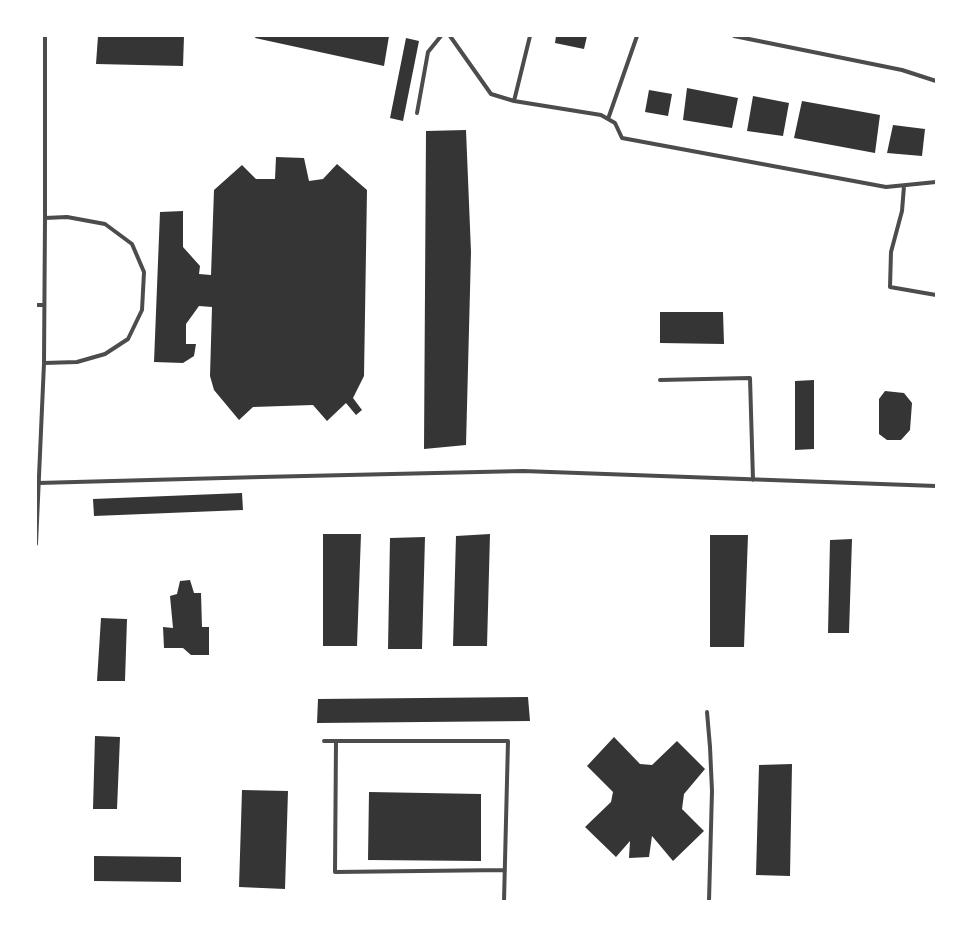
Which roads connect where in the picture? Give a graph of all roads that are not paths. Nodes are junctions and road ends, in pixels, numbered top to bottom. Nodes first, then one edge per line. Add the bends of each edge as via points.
1 (45, 36) edge
2 (442, 36) edge
3 (450, 36) edge
4 (530, 36) edge
5 (636, 36) edge
6 (734, 36) edge
7 (936, 81) edge
8 (514, 101) junction
9 (417, 113) dead end
10 (608, 119) junction
11 (936, 182) edge
12 (904, 186) junction
13 (46, 218) junction
14 (936, 295) edge
15 (36, 304) edge
16 (44, 306) junction
17 (44, 363) junction
18 (660, 380) dead end
19 (753, 480) junction
20 (38, 483) junction
21 (936, 486) edge
22 (36, 544) edge
23 (707, 712) dead end
24 (324, 741) dead end
25 (336, 741) junction
26 (505, 870) junction
27 (504, 901) edge
28 (709, 901) edge

1 - 13 street
2 - 9 street via 428,52
3 - 8 street via 491,94
4 - 8 street
5 - 10 street
6 - 7 street via 902,70
8 - 10 street via 601,115
10 - 12 street via 615,123 622,138 886,188
11 - 12 street
12 - 14 street via 902,211 891,252 890,288
13 - 16 street
13 - 17 street via 67,217 104,224 132,244 144,272 142,310 128,340 105,354 77,362
15 - 16 street
16 - 17 street
17 - 20 street
18 - 19 street via 750,378
19 - 20 street via 523,471
19 - 21 street
20 - 22 street
23 - 28 street via 712,791
24 - 25 street
25 - 26 street via 335,872
25 - 26 street via 508,741
26 - 27 street

